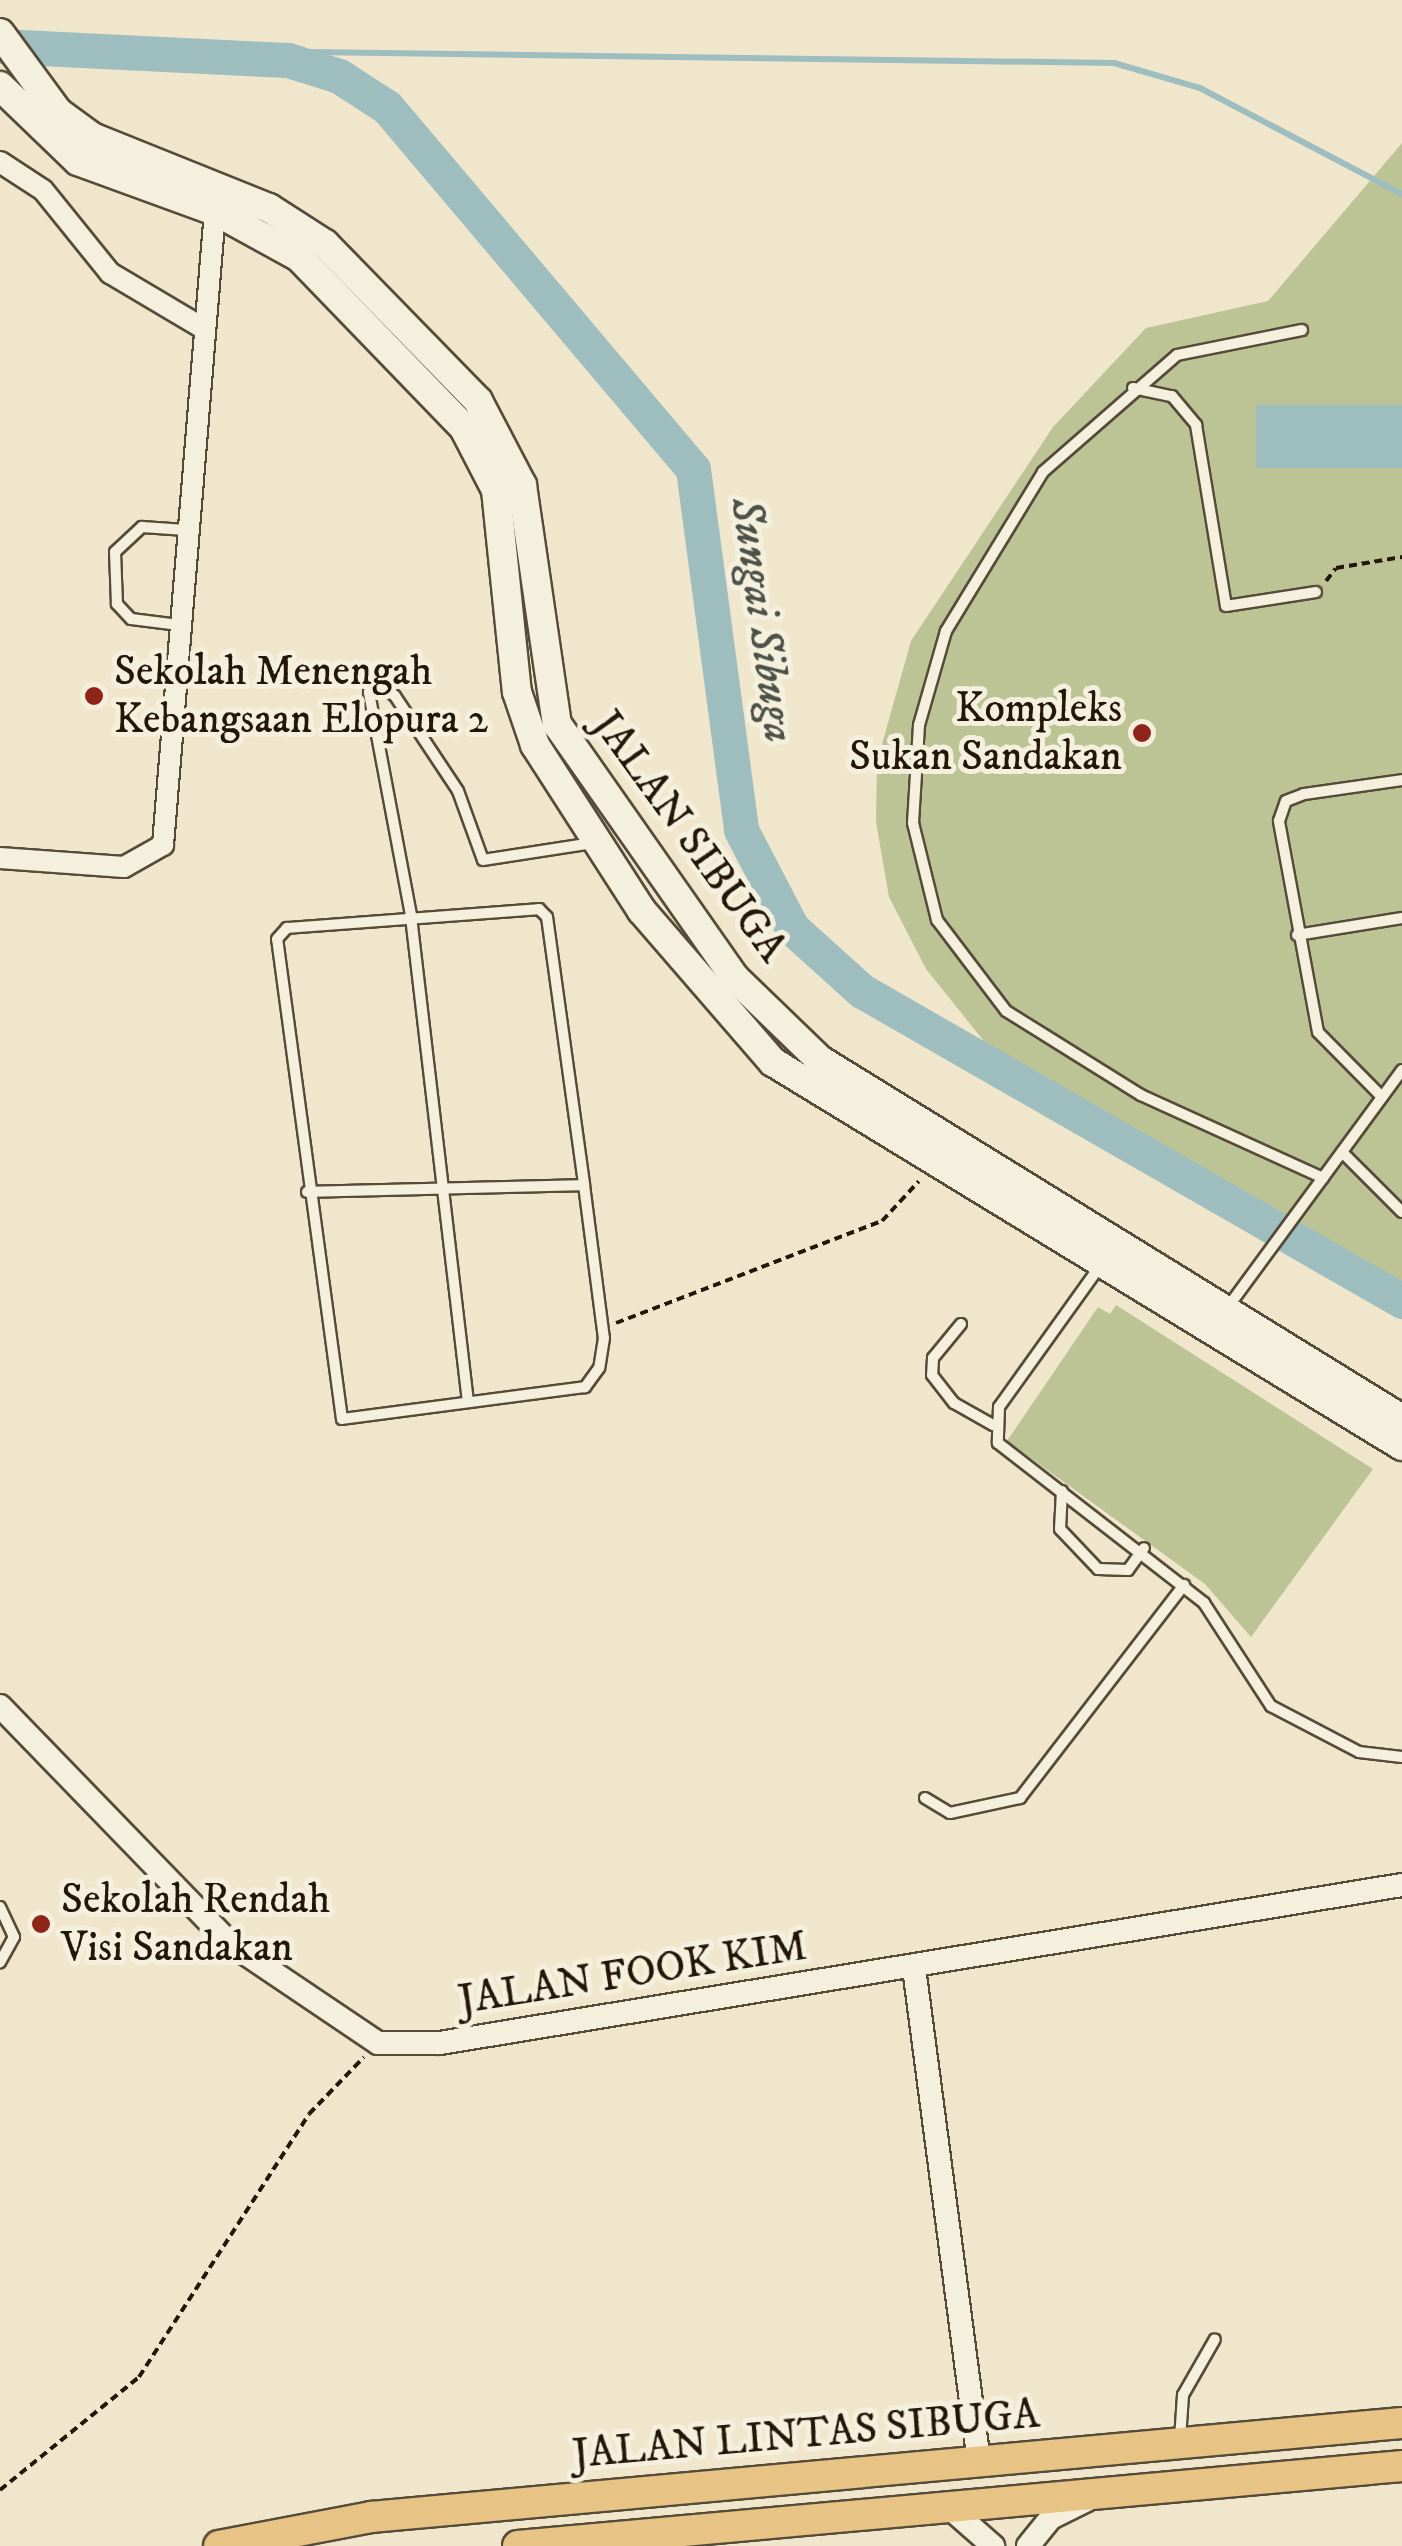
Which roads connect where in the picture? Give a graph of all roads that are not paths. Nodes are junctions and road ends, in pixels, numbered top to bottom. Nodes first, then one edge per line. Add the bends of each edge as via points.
1 (0, 34) edge
2 (0, 86) edge
3 (0, 162) edge
4 (215, 211) junction
5 (201, 327) junction
6 (1302, 330) dead end
7 (1133, 388) junction
8 (186, 530) junction
9 (1316, 592) dead end
10 (179, 625) junction
11 (1402, 780) edge
12 (598, 842) junction
13 (0, 858) edge
14 (411, 915) junction
15 (1402, 918) edge
16 (1297, 934) junction
17 (1402, 1070) edge
18 (1382, 1097) junction
19 (1342, 1152) junction
20 (1323, 1178) junction
21 (584, 1185) junction
22 (440, 1187) junction
23 (307, 1192) junction
24 (1402, 1212) edge
25 (1100, 1266) junction
26 (1226, 1309) junction
27 (961, 1324) dead end
28 (468, 1402) junction
29 (1402, 1419) edge
30 (993, 1425) junction
31 (1402, 1446) edge
32 (1062, 1491) junction
33 (1144, 1548) junction
34 (1184, 1584) junction
35 (0, 1706) edge
36 (1402, 1757) edge
37 (925, 1798) dead end
38 (1402, 1885) edge
39 (0, 1908) edge
40 (0, 1962) edge
41 (914, 1968) junction
42 (1215, 2339) dead end
43 (1402, 2423) edge
44 (1180, 2445) junction
45 (978, 2462) junction
46 (1402, 2466) edge
47 (1100, 2496) junction
48 (952, 2510) junction
49 (674, 2530) junction
50 (219, 2546) edge
51 (518, 2546) edge
52 (639, 2546) edge
53 (993, 2546) edge
54 (1028, 2546) edge

1 - 26 main road, JALAN SIBUGA via 37,86 92,137 269,208 325,244 478,402 522,485 558,724 734,978 820,1060
2 - 4 main road, JALAN SIBUGA via 78,160
3 - 5 street via 43,190 110,273
4 - 5 street
4 - 12 main road, JALAN SIBUGA via 312,268 478,448 500,512 521,710
5 - 8 street
6 - 7 lane via 1190,350
7 - 9 lane via 1172,396 1196,425 1226,606
7 - 20 lane via 1043,472 946,630 919,725 913,823 920,871 968,972 1006,1011 1171,1111
8 - 10 street
8 - 10 lane via 142,527 114,552 117,604 130,619
10 - 13 street via 164,846 124,867
11 - 16 lane via 1286,801 1279,821
12 - 14 lane via 484,860 458,791 395,696 374,688 366,708
12 - 25 main road, JALAN SIBUGA via 687,970 773,1062
14 - 21 lane via 544,911
14 - 22 lane
14 - 23 lane via 287,928 277,938
15 - 16 lane
16 - 18 lane via 1318,1032
17 - 18 lane
18 - 19 lane
19 - 20 lane
19 - 24 lane
20 - 26 lane
21 - 22 lane
21 - 28 lane via 603,1353 585,1387
22 - 23 lane
22 - 28 lane
23 - 28 lane via 336,1414
25 - 30 lane
25 - 31 main road, JALAN SIBUGA
26 - 29 main road, JALAN SIBUGA
27 - 30 lane via 932,1358 932,1375 954,1403
30 - 32 lane via 998,1442
32 - 33 lane
32 - 33 lane via 1060,1529 1098,1569 1128,1570
33 - 34 lane
34 - 36 lane via 1271,1706 1359,1752
34 - 37 lane via 1020,1798 950,1813
35 - 41 street, JALAN FOOK KIM via 231,1944 378,2044 440,2043
38 - 41 street, JALAN FOOK KIM
39 - 40 lane via 14,1937
41 - 45 street
42 - 44 lane via 1184,2395
43 - 44 main road, JALAN LINTAS SIBUGA
44 - 45 main road, JALAN LINTAS SIBUGA
45 - 50 main road, JALAN LINTAS SIBUGA via 370,2518
46 - 47 main road, JALAN LINTAS SIBUGA
47 - 48 main road, JALAN LINTAS SIBUGA
47 - 54 street via 1051,2518
48 - 49 main road, JALAN LINTAS SIBUGA
48 - 53 street
49 - 51 main road, JALAN LINTAS SIBUGA
49 - 52 street

